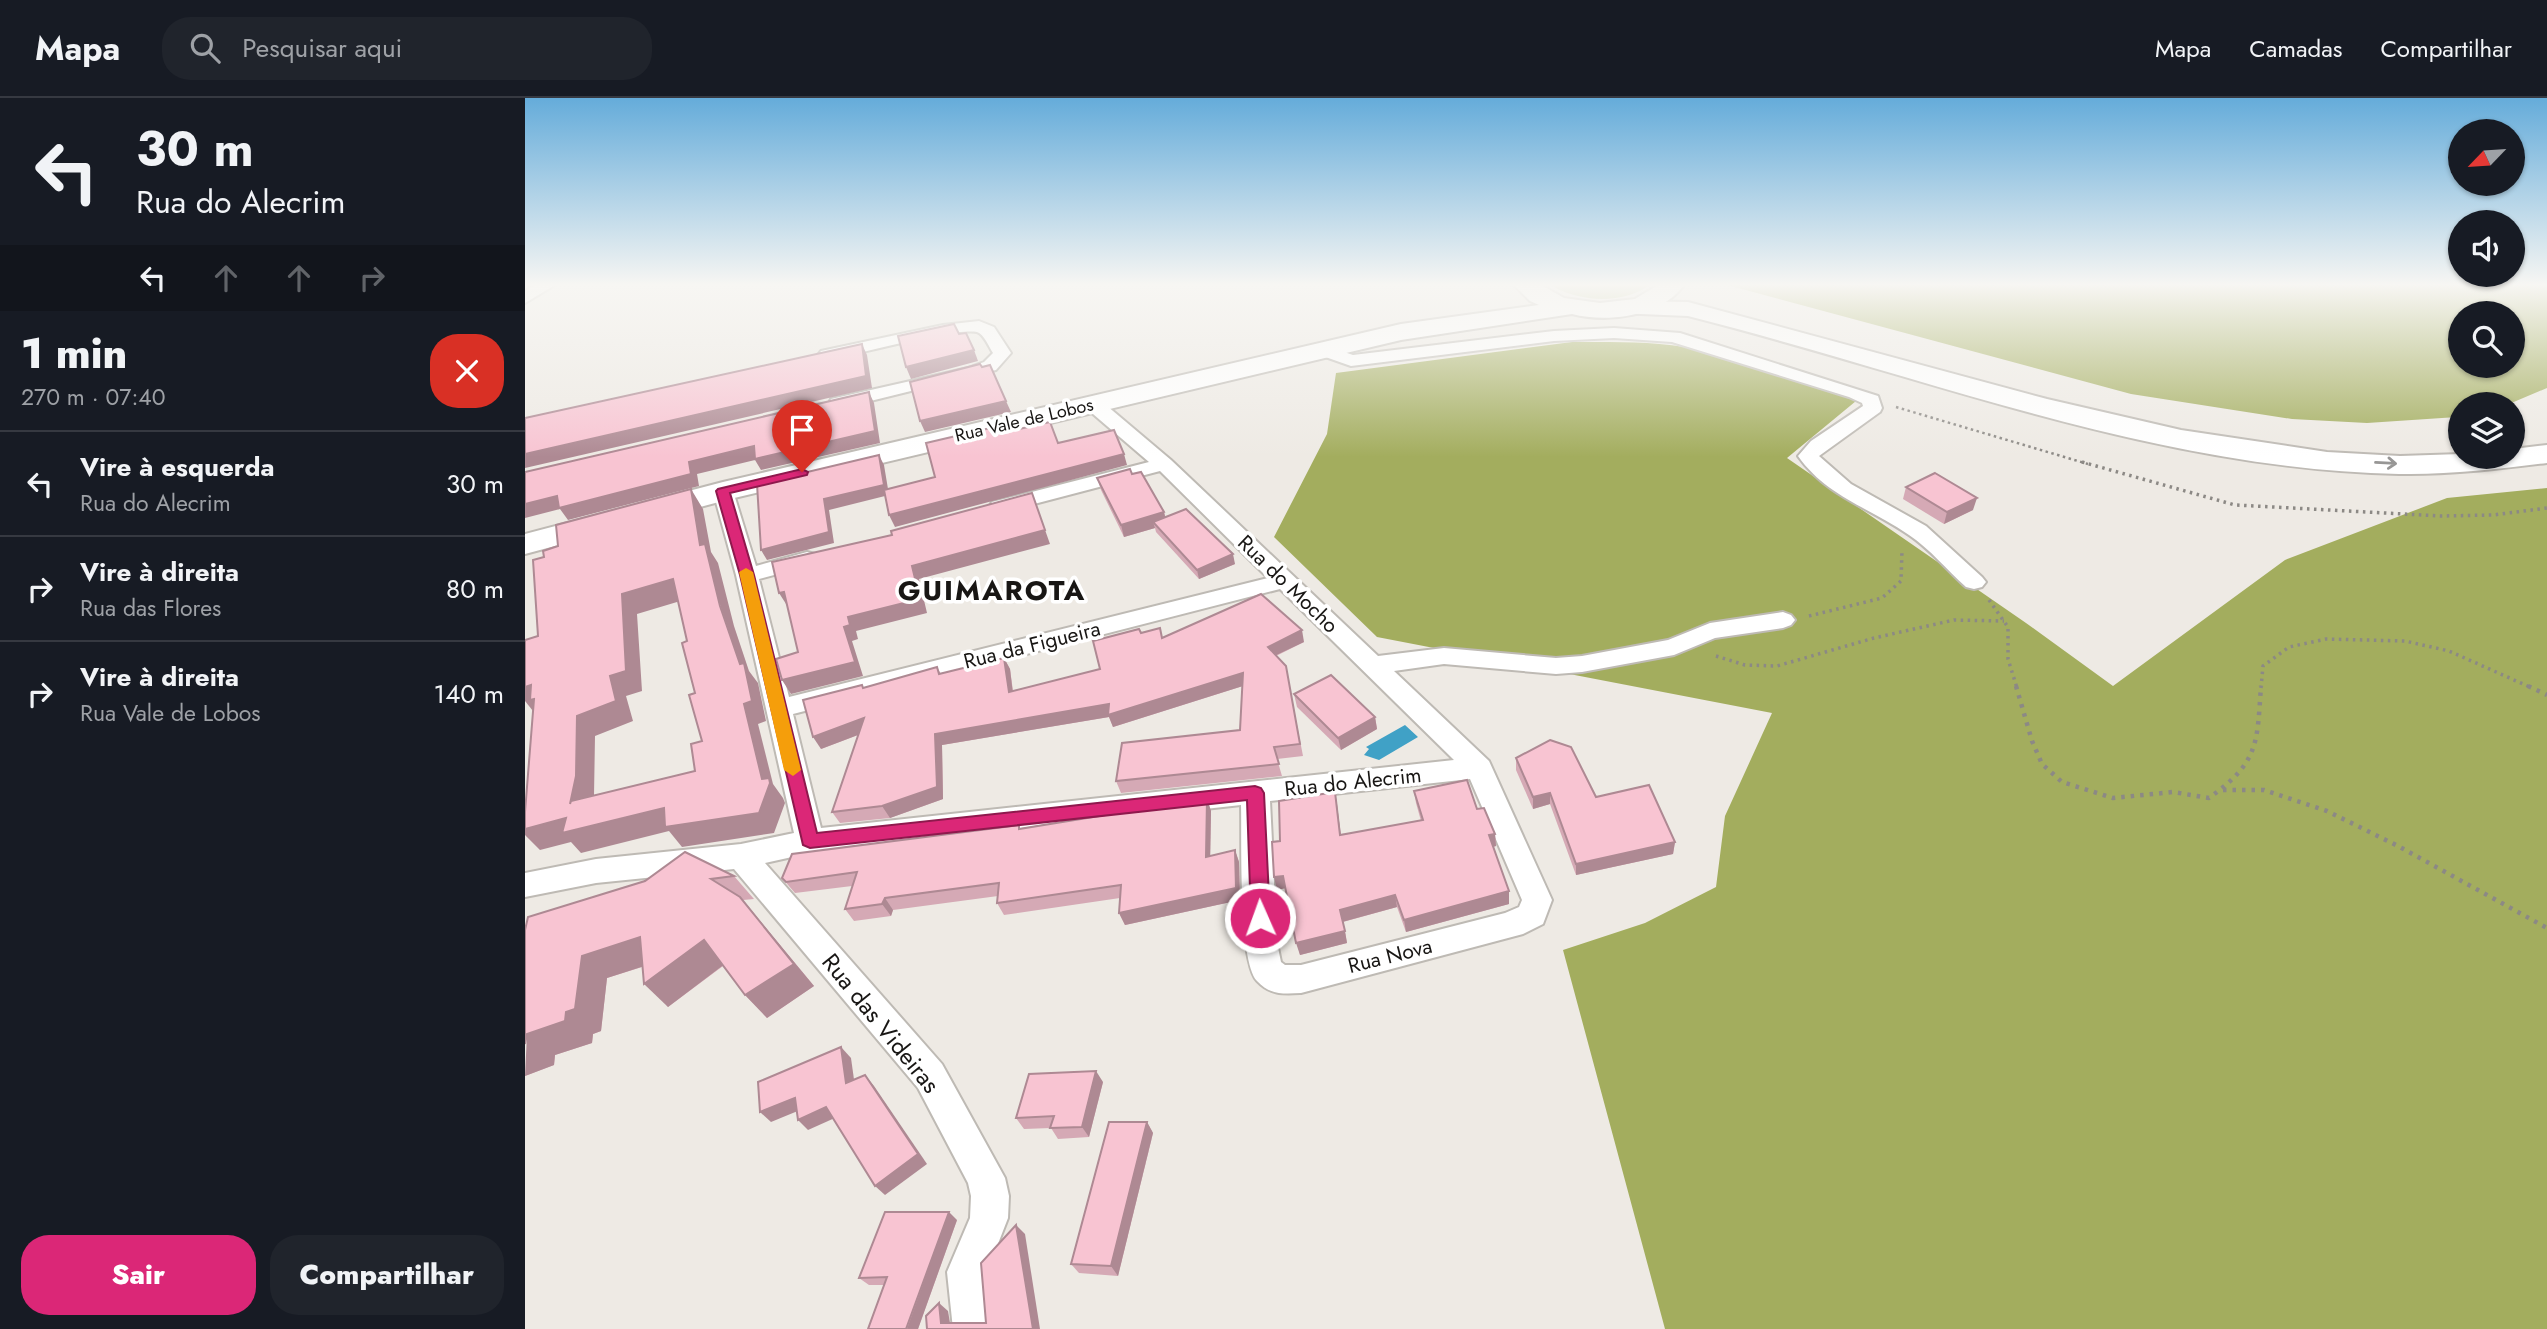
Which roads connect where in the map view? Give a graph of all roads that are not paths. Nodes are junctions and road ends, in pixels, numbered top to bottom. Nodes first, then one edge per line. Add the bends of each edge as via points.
1 (887, 342) edge
2 (995, 342) edge
3 (1356, 342) edge
4 (1502, 342) edge
5 (1693, 342) edge
6 (1812, 342) edge
7 (1872, 342) edge
8 (1323, 350) junction
9 (807, 360) edge
10 (1093, 404) junction
11 (824, 407) edge
12 (2547, 429) edge
13 (2525, 434) edge
14 (2448, 442) edge
15 (2547, 453) edge
16 (1164, 464) junction
17 (723, 491) junction
18 (975, 514) edge
19 (525, 544) edge
20 (828, 553) edge
21 (747, 575) junction
22 (1285, 581) junction
23 (1974, 582) road end
24 (1783, 620) road end
25 (1373, 665) junction
26 (778, 709) junction
27 (1479, 768) junction
28 (1255, 793) junction
29 (810, 841) junction
30 (741, 856) junction
31 (525, 885) edge
32 (973, 1329) edge

1 - 9 street
2 - 11 street via 1002,354 990,366
3 - 8 main road, Rua Vale de Lobos
4 - 8 street via 1351,361
5 - 23 street via 1871,400 1873,408 1808,456 1818,470 1919,532
6 -> 15 main road via 2101,422 2250,451 2323,460 2424,464
7 - 14 main road via 2081,400 2245,434 2325,441
8 - 10 main road, Rua Vale de Lobos
10 - 16 street, Rua do Mocho
10 - 17 main road, Rua Vale de Lobos
12 - 13 main road
16 - 18 street
16 - 22 street, Rua do Mocho
17 - 19 main road, Rua Vale de Lobos
17 - 21 street
20 - 21 street
21 - 26 street
22 - 25 street, Rua do Mocho
22 - 26 street, Rua da Figueira
24 - 25 street via 1710,631 1674,647 1582,664 1556,666 1444,656
25 - 27 street, Rua do Mocho
26 - 29 street
27 - 28 street, Rua do Alecrim
27 - 28 street, Rua Nova via 1537,900 1532,915 1513,925 1301,979 1278,980 1266,969
28 - 29 street, Rua do Alecrim
29 - 30 street, Rua do Alecrim
30 - 31 street, Rua do Alecrim via 596,871
30 - 32 street, Rua das Videiras via 930,1076 986,1178 991,1196 989,1218 967,1272

